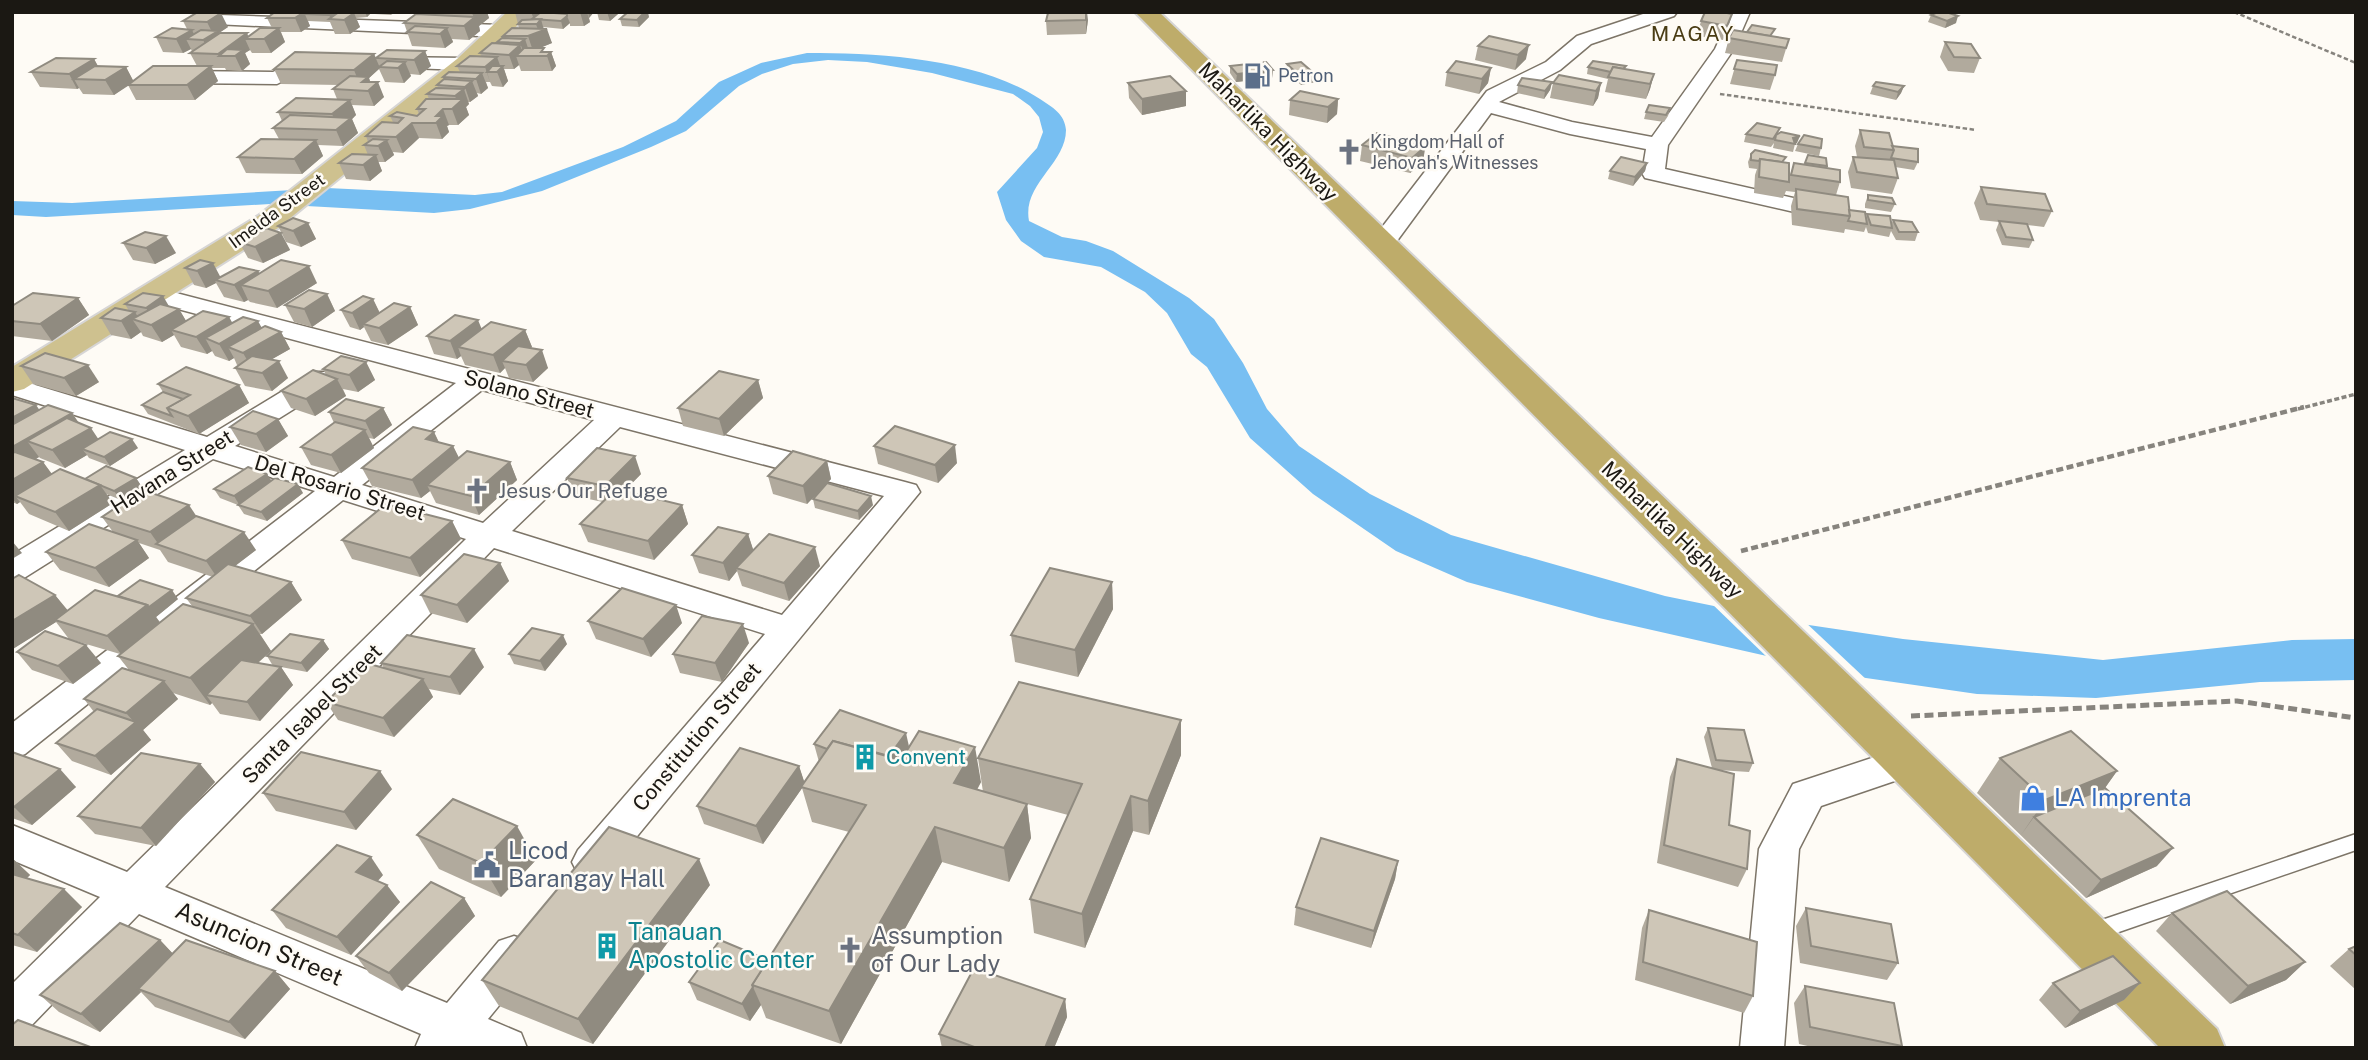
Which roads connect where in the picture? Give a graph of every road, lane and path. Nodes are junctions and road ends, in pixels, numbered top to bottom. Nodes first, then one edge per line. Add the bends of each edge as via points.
1 (520, 12) edge
2 (1146, 12) edge
3 (1668, 12) edge
4 (1741, 12) edge
5 (2234, 12) edge
6 (220, 20) edge
7 (500, 31) junction
8 (330, 63) edge
9 (370, 63) edge
10 (464, 64) junction
11 (2356, 64) edge
12 (153, 76) edge
13 (1694, 91) junction
14 (1487, 105) junction
15 (1976, 130) dead end
16 (1657, 145) junction
17 (1803, 207) edge
18 (1382, 244) junction
19 (153, 295) junction
20 (368, 351) junction
21 (477, 380) junction
22 (12, 384) edge
23 (2356, 394) edge
24 (615, 416) junction
25 (211, 448) junction
26 (341, 489) junction
27 (905, 492) joint
28 (489, 535) junction
29 (1712, 569) junction
30 (12, 570) edge
31 (787, 629) junction
32 (1856, 709) junction
33 (2356, 718) edge
34 (12, 744) edge
35 (1908, 761) junction
36 (12, 842) edge
37 (2356, 842) edge
38 (571, 887) edge
39 (136, 892) junction
40 (535, 929) edge
41 (2085, 935) junction
42 (12, 1014) edge
43 (445, 1037) edge
44 (505, 1048) edge
45 (1762, 1048) edge
46 (2198, 1048) edge

1 - 7 main road, Imelda Street
2 - 18 highway, Maharlika Highway
3 - 14 street via 1586,31 1553,66 1494,95
4 - 13 street via 1724,49
5 - 11 path
6 - 7 street
7 - 10 main road, Imelda Street
8 - 12 street via 303,63 277,78
9 - 10 street
10 - 19 main road, Imelda Street via 268,222
13 - 15 path
13 - 16 street
14 - 16 street
14 - 18 street
16 - 17 street via 1653,173
18 - 29 highway, Maharlika Highway
19 - 20 street, Solano Street
19 - 22 main road, Imelda Street
20 - 21 street, Solano Street
20 - 25 street, Havana Street
21 - 24 street, Solano Street
21 - 26 street
22 - 25 street, Del Rosario Street
23 - 29 path
24 - 27 street, Solano Street
24 - 28 street, Santa Isabel Street
25 - 26 street, Del Rosario Street
25 - 30 street, Havana Street
26 - 28 street, Del Rosario Street
26 - 34 street
27 - 31 street, Constitution Street
28 - 31 street, Del Rosario Street
28 - 39 street, Santa Isabel Street
29 - 32 highway, Maharlika Highway
31 - 38 street, Constitution Street
32 - 33 path via 1925,713 2237,701
32 - 35 highway, Maharlika Highway
35 - 41 highway, Maharlika Highway
35 - 45 street via 1807,795 1779,849
36 - 39 street, Asuncion Street
37 - 41 lane
39 - 42 street, Santa Isabel Street
39 - 43 street, Asuncion Street
40 - 43 street
41 - 46 highway, Maharlika Highway
43 - 44 street, Asuncion Street

